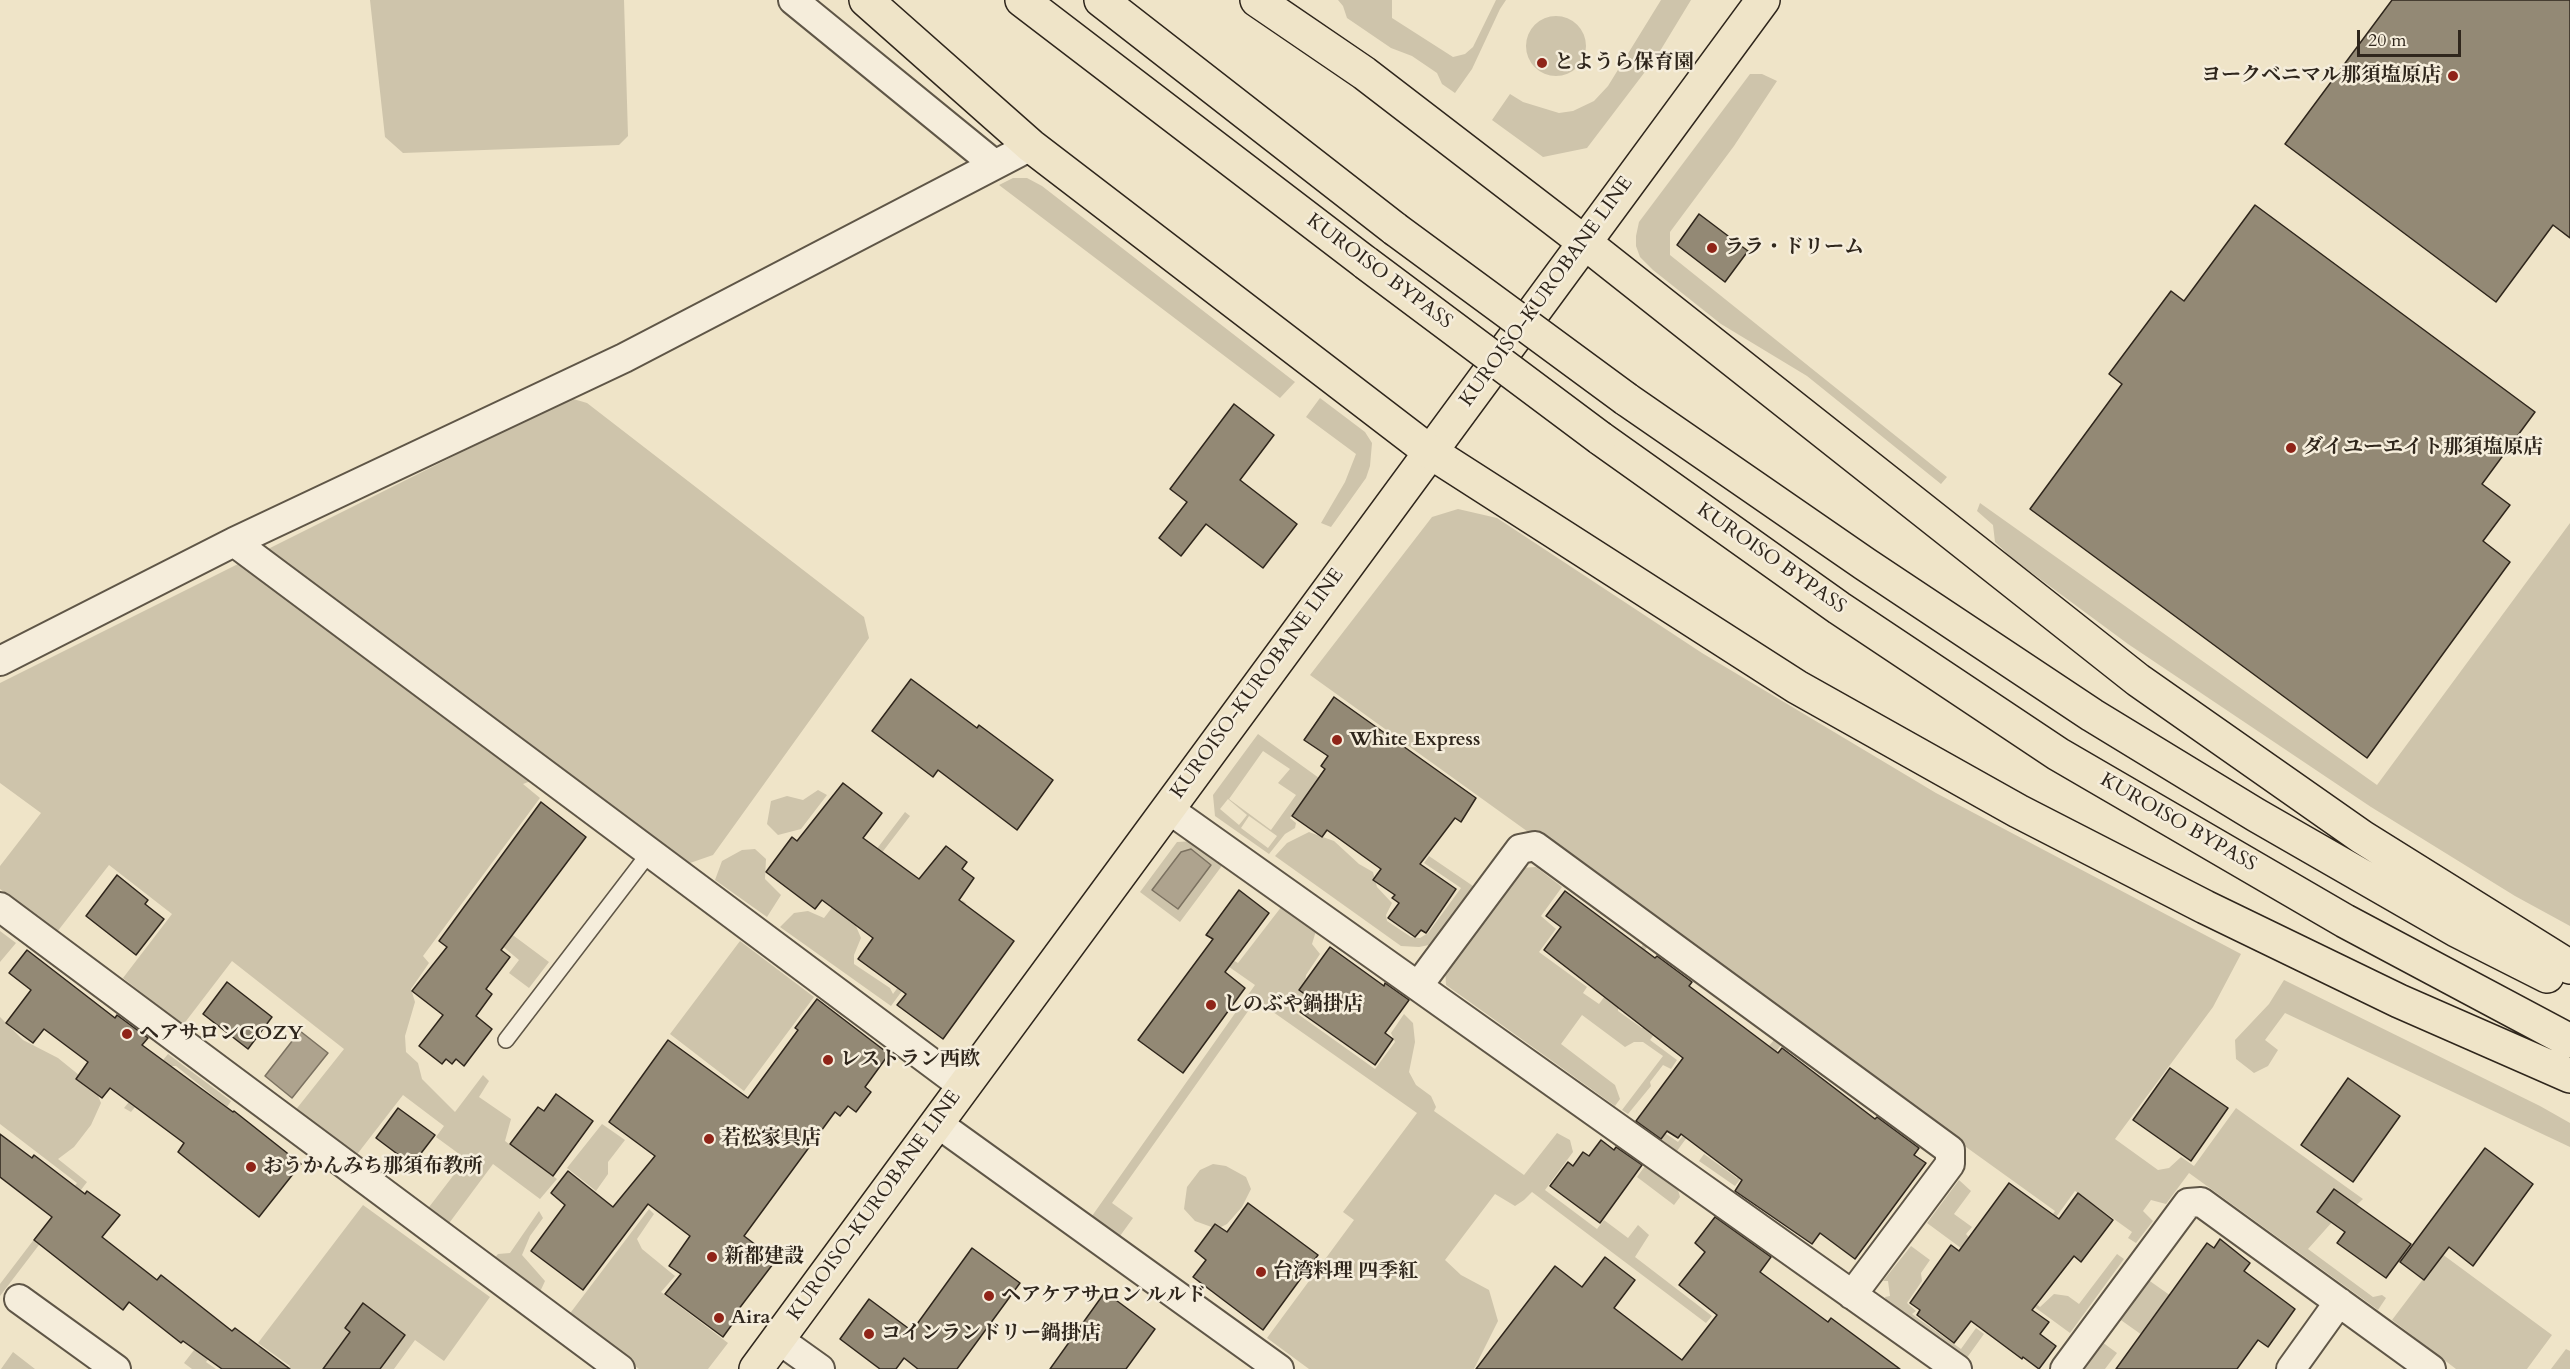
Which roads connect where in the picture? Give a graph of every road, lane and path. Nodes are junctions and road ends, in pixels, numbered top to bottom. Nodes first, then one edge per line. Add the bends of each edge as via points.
1 (793, 0) edge
2 (866, 0) edge
3 (1022, 0) edge
4 (1101, 0) edge
5 (1257, 0) edge
6 (1763, 0) edge
7 (1030, 146) junction
8 (994, 164) junction
9 (1584, 242) junction
10 (1430, 451) junction
11 (234, 542) junction
12 (0, 661) edge
13 (1167, 808) junction
14 (650, 852) junction
15 (0, 907) edge
16 (2570, 968) edge
17 (1418, 986) junction
18 (2570, 988) edge
19 (506, 1040) dead end
20 (2570, 1041) edge
21 (2570, 1076) edge
22 (964, 1087) junction
23 (937, 1123) junction
24 (1852, 1295) junction
25 (19, 1299) dead end
26 (2339, 1302) junction
27 (778, 1339) junction
28 (116, 1369) edge
29 (620, 1369) edge
30 (756, 1369) edge
31 (820, 1369) edge
32 (1279, 1369) edge
33 (1957, 1369) edge
34 (2065, 1369) edge
35 (2291, 1369) edge
36 (2431, 1369) edge

1 - 8 street
2 - 7 main road
3 - 20 main road, KUROISO BYPASS, bridge via 1600,438 1839,608 2058,754 2345,921
4 - 18 main road, bridge via 1395,229 1626,399 1865,564 2092,716 2256,815 2456,930
5 - 9 main road via 1364,73
6 - 9 main road, KUROISO-KUROBANE LINE
7 - 8 street
7 - 10 main road
8 - 11 street via 624,358
9 - 10 main road, KUROISO-KUROBANE LINE
9 - 16 main road via 2138,680 2362,837
10 - 13 main road, KUROISO-KUROBANE LINE
10 - 21 main road via 1797,687 2018,811 2389,996
11 - 12 street
11 - 14 street
13 - 17 street
13 - 22 main road, KUROISO-KUROBANE LINE
14 - 19 lane
14 - 22 street
15 - 29 street
17 - 24 street
17 - 24 street via 1520,849 1535,846 1950,1150 1950,1164
22 - 23 main road, KUROISO-KUROBANE LINE
23 - 27 main road, KUROISO-KUROBANE LINE
23 - 32 street
24 - 33 street
25 - 28 street
26 - 34 street via 2201,1202 2188,1203
26 - 35 street
26 - 36 street
27 - 30 main road, KUROISO-KUROBANE LINE
27 - 31 street

